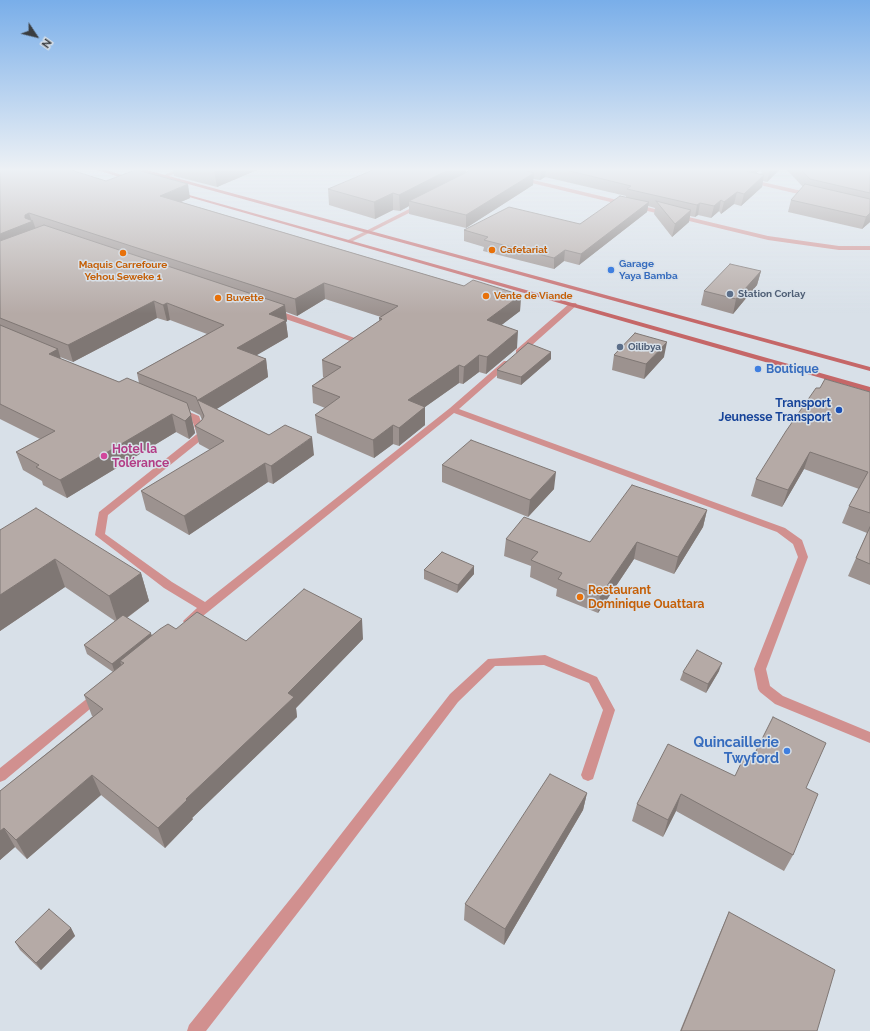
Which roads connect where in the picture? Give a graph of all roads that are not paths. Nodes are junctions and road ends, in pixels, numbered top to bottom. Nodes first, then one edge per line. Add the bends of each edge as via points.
1 (269, 218) edge
2 (320, 218) edge
3 (394, 218) edge
4 (685, 218) edge
5 (368, 231) junction
6 (349, 241) junction
7 (870, 248) edge
8 (573, 305) junction
9 (270, 311) edge
10 (359, 341) edge
11 (870, 369) edge
12 (870, 390) edge
13 (174, 409) edge
14 (453, 410) junction
15 (205, 608) junction
16 (181, 628) edge
17 (109, 687) edge
18 (870, 738) edge
19 (588, 775) dead end
20 (0, 776) edge
21 (195, 1031) edge

1 - 6 main road
2 - 5 main road
3 - 5 street
4 - 7 street via 768,238 839,248
5 - 6 street
5 - 11 main road
6 - 8 main road
8 - 12 main road
8 - 14 street
9 - 10 street
13 - 15 street via 196,418 202,434 103,514 100,535 168,585
14 - 15 street
14 - 18 street via 781,530 798,542 804,557 760,669 764,689 779,700
15 - 16 street
17 - 20 street
19 - 21 street via 609,710 593,680 545,660 492,662 454,698

